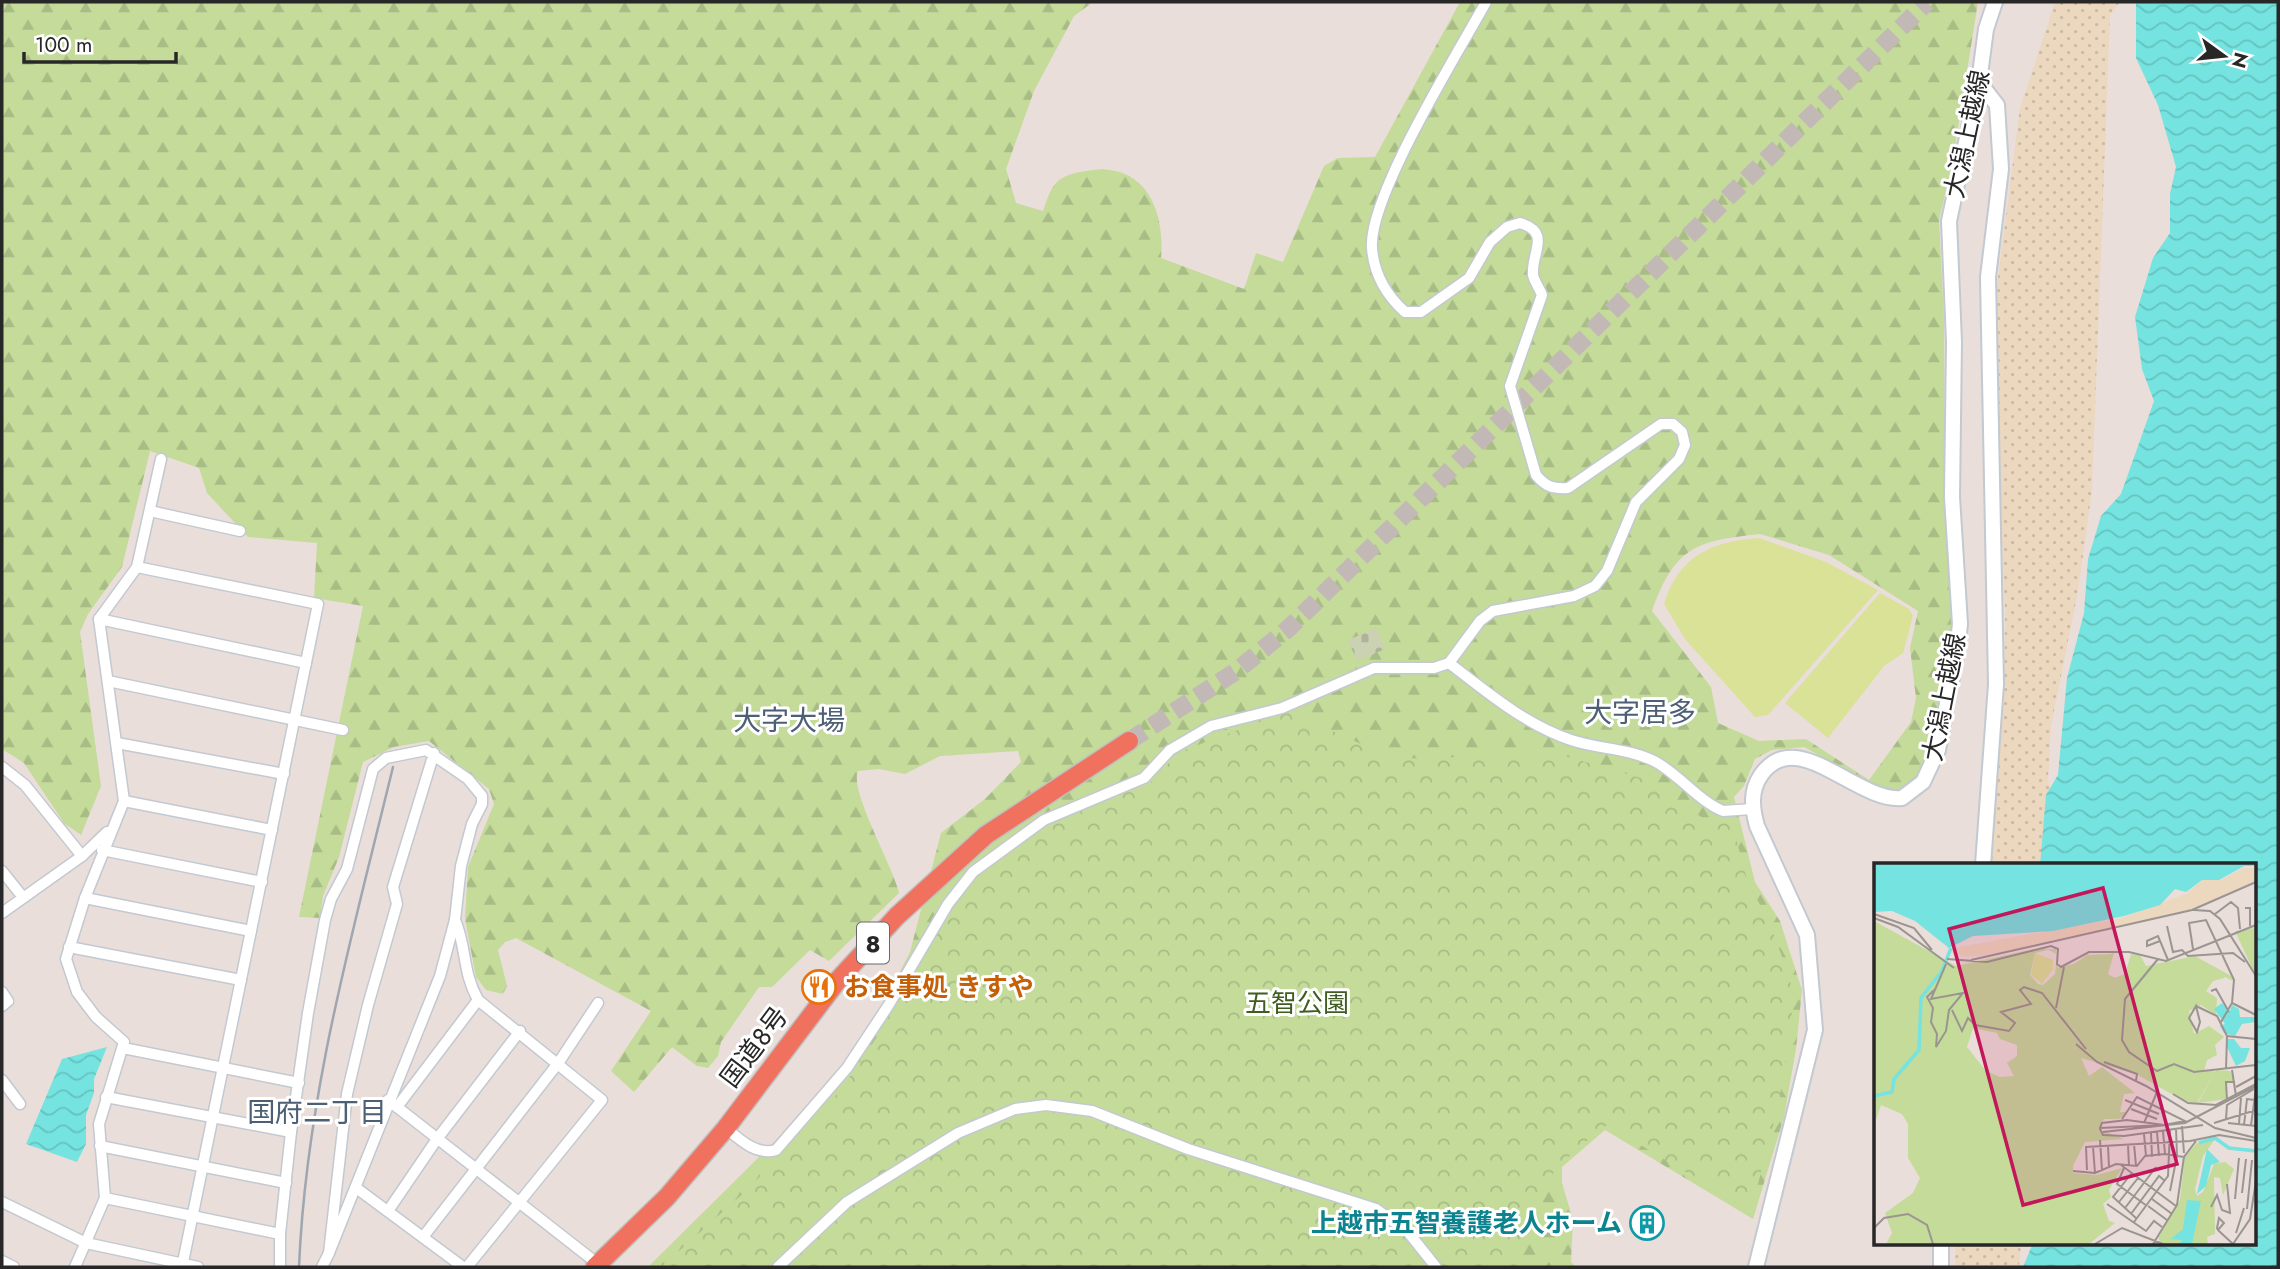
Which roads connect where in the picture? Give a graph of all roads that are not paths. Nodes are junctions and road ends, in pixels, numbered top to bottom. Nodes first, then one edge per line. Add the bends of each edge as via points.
1 (1486, 2) edge
2 (1995, 2) edge
3 (1979, 82) junction
4 (161, 459) dead end
5 (150, 511) junction
6 (240, 531) dead end
7 (137, 568) junction
8 (99, 619) junction
9 (306, 663) junction
10 (1449, 663) junction
11 (108, 681) junction
12 (295, 720) junction
13 (344, 730) dead end
14 (1129, 741) tunnel mouth
15 (117, 743) junction
16 (434, 753) junction
17 (2, 767) edge
18 (284, 774) junction
19 (124, 801) junction
20 (1752, 809) junction
21 (110, 829) junction
22 (272, 830) junction
23 (102, 850) junction
24 (82, 856) junction
25 (1983, 863) edge
26 (2, 871) edge
27 (262, 882) junction
28 (22, 896) junction
29 (85, 898) junction
30 (2, 913) edge
31 (455, 920) junction
32 (251, 931) junction
33 (69, 947) junction
34 (241, 980) junction
35 (2, 992) edge
36 (478, 1000) junction
37 (598, 1003) dead end
38 (2, 1006) edge
39 (520, 1031) junction
40 (123, 1048) junction
41 (559, 1062) junction
42 (224, 1066) junction
43 (2, 1080) edge
44 (299, 1083) junction
45 (106, 1097) junction
46 (388, 1100) junction
47 (20, 1104) dead end
48 (397, 1107) junction
49 (213, 1116) junction
50 (726, 1128) junction
51 (291, 1132) junction
52 (437, 1139) junction
53 (100, 1146) junction
54 (203, 1166) junction
55 (476, 1167) junction
56 (286, 1182) junction
57 (359, 1190) dead end
58 (105, 1198) junction
59 (519, 1201) junction
60 (2, 1202) edge
61 (388, 1211) junction
62 (193, 1216) junction
63 (281, 1234) junction
64 (423, 1237) junction
65 (86, 1243) junction
66 (1941, 1244) edge
67 (329, 1253) junction
68 (2, 1261) edge
69 (182, 1266) edge
70 (597, 1266) edge
71 (14, 1267) edge
72 (75, 1267) edge
73 (198, 1267) edge
74 (280, 1267) edge
75 (323, 1267) edge
76 (465, 1267) edge
77 (778, 1267) edge
78 (1436, 1267) edge
79 (1756, 1267) edge
80 (1941, 1267) edge

1 - 10 street via 1382,199 1372,248 1379,282 1405,312 1421,312 1469,278 1480,256 1507,227 1520,223 1531,227 1538,239 1533,276 1542,295 1510,386 1536,475 1554,489 1568,488 1661,424 1672,424 1682,432 1685,445 1679,459 1636,502 1607,571 1595,586 1574,596 1493,611
2 - 3 main road, 大潟上越線 via 1986,29
3 - 20 main road, 大潟上越線 via 1949,221 1954,342 1952,497 1960,624 1938,750 1930,772 1914,791 1892,799 1862,790 1813,761 1780,758 1755,786
3 - 25 main road via 1997,106 2000,169 1988,278 1996,684
4 - 5 street
5 - 6 street
5 - 7 street
7 - 8 street
7 - 9 street via 318,604
8 - 9 street
8 - 11 street
9 - 12 street
10 - 20 street via 1512,712 1548,730 1573,741 1654,761 1723,811
10 - 50 street via 1426,670 1374,668 1282,708 1211,726 1170,750 1144,778 1044,820 965,883 847,1068 776,1150 753,1148
11 - 12 street
11 - 15 street
12 - 13 street
12 - 18 street
14 - 50 highway, 国道8号 / 8 via 1023,808 951,864 838,980
15 - 18 street
15 - 19 street
16 - 31 street via 482,796 461,866
16 - 44 street via 401,753 378,762 373,769 347,869 325,920
16 - 67 street via 393,887 397,904 347,1094
17 - 24 street via 25,785
18 - 22 street
19 - 21 street
19 - 22 street
20 - 79 main road via 1807,934 1815,1030
21 - 23 street
21 - 24 street
22 - 27 street
23 - 27 street
23 - 29 street
24 - 28 street
26 - 28 street
27 - 32 street
28 - 30 street
29 - 32 street
29 - 33 street
31 - 36 street via 462,936 467,980
31 - 46 street via 440,976
32 - 34 street
33 - 34 street
33 - 40 street via 67,970 77,992 96,1017 122,1038
34 - 42 street
35 - 38 street via 8,1001
36 - 39 street
36 - 48 street
37 - 41 street
39 - 41 street
39 - 52 street
40 - 42 street
40 - 45 street
41 - 55 street
41 - 59 street via 602,1100
42 - 44 street
42 - 49 street
43 - 47 street
44 - 51 street
45 - 49 street
45 - 53 street via 99,1124
46 - 48 street
46 - 67 street
48 - 52 street
49 - 51 street
49 - 54 street
50 - 70 highway, 国道8号 / 8 via 667,1197
51 - 56 street
52 - 55 street
52 - 61 street
53 - 54 street
53 - 58 street
54 - 56 street
54 - 62 street
55 - 59 street
55 - 64 street
56 - 63 street
57 - 61 street
58 - 62 street
58 - 65 street
59 - 70 street
59 - 76 street
60 - 65 street
61 - 64 street
62 - 63 street
62 - 69 street
63 - 74 street
64 - 76 street
65 - 69 street
65 - 72 street
66 - 80 main road
67 - 75 street
68 - 71 street
69 - 73 street
77 - 78 street via 847,1202 958,1133 1015,1109 1046,1105 1092,1111 1188,1149 1376,1209 1408,1232

